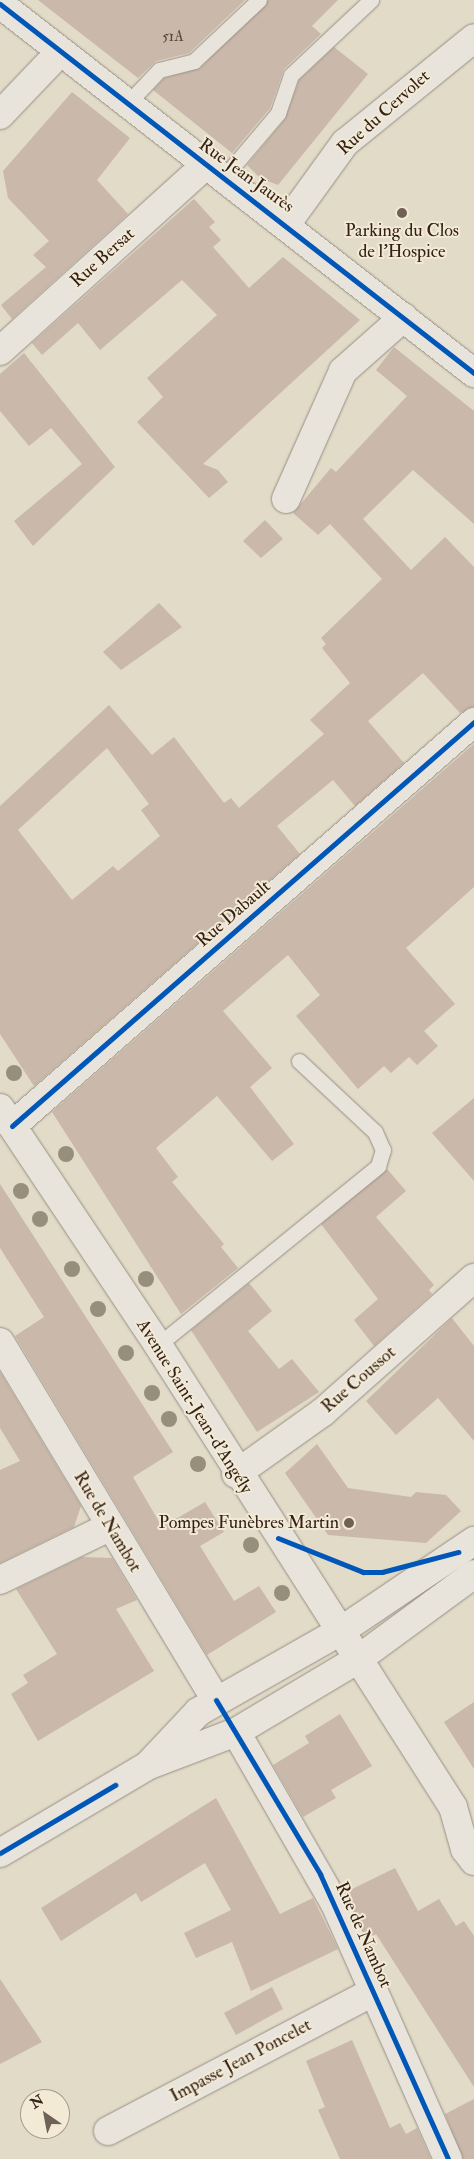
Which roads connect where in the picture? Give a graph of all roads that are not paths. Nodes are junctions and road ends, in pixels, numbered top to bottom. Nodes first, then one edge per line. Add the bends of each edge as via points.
1 (259, 0) edge
2 (371, 0) edge
3 (0, 4) edge
4 (474, 38) edge
5 (59, 53) junction
6 (127, 104) junction
7 (0, 115) edge
8 (215, 171) junction
9 (287, 223) junction
10 (404, 317) junction
11 (0, 351) edge
12 (474, 373) edge
13 (286, 499) dead end
14 (474, 722) edge
15 (298, 1061) dead end
16 (6, 1117) edge
17 (474, 1278) edge
18 (0, 1342) edge
19 (158, 1345) junction
20 (236, 1474) junction
21 (109, 1527) junction
22 (474, 1541) edge
23 (474, 1574) edge
24 (0, 1580) edge
25 (339, 1632) junction
26 (357, 1660) junction
27 (216, 1700) junction
28 (236, 1732) junction
29 (147, 1766) junction
30 (464, 1814) edge
31 (0, 1853) edge
32 (473, 1857) edge
33 (373, 1992) junction
34 (108, 2130) dead end
35 (448, 2159) edge

1 - 6 lane via 194,61 159,70
2 - 8 lane via 291,75 278,113
3 - 5 street, Rue Jean Jaurès
4 - 9 street, Rue du Cervolet via 345,143
5 - 6 street, Rue Jean Jaurès
5 - 7 street
6 - 8 street, Rue Jean Jaurès
8 - 9 street, Rue Jean Jaurès
8 - 11 street, Rue Bersat
9 - 10 street, Rue Jean Jaurès
10 - 12 street, Rue Jean Jaurès
10 - 13 street via 344,371
14 - 16 street, Rue Dabault
15 - 19 lane via 375,1132 383,1150 378,1166
16 - 19 street, Avenue Saint-Jean-d'Angély
17 - 20 street, Rue Coussot via 322,1412
18 - 21 street, Rue de Nambot
19 - 20 street, Avenue Saint-Jean-d'Angély
20 - 25 street, Avenue Saint-Jean-d'Angély
21 - 24 street
21 - 27 street, Rue de Nambot
22 - 25 street
23 - 26 street
25 - 26 street, Avenue Saint-Jean-d'Angély
25 - 27 street
26 - 28 street
26 - 30 street, Avenue Saint-Jean-d'Angély
27 - 29 street via 198,1712
28 - 29 street
28 - 33 street, Rue de Nambot via 320,1874
29 - 31 street
30 - 32 street, Avenue Saint-Jean-d'Angély
33 - 34 street, Impasse Jean Poncelet
33 - 35 street, Rue de Nambot

